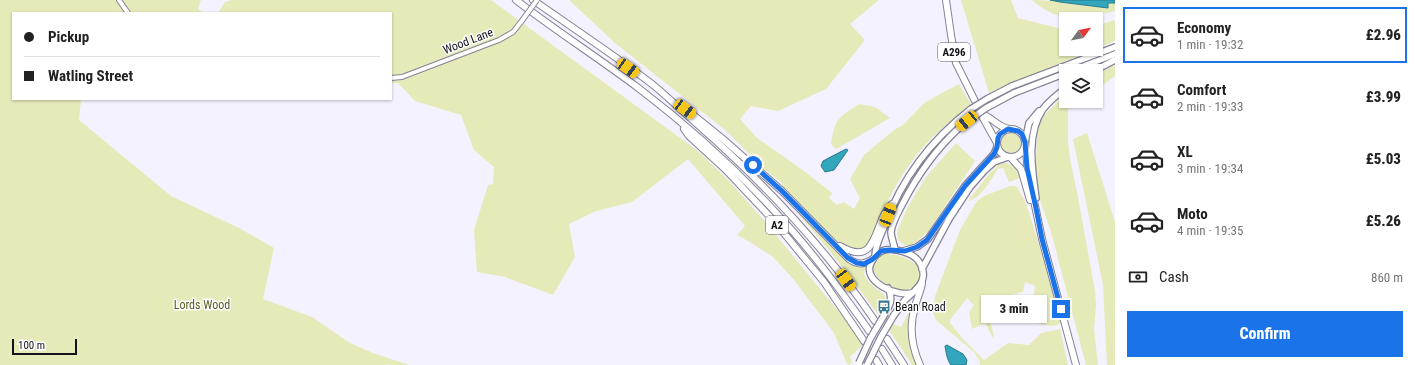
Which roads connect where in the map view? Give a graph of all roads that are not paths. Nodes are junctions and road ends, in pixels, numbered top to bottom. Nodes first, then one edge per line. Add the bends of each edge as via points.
1 (119, 0) edge
2 (516, 0) edge
3 (533, 0) edge
4 (537, 0) edge
5 (946, 0) edge
6 (127, 12) edge
7 (1115, 46) edge
8 (1115, 54) edge
9 (1115, 60) edge
10 (1089, 64) edge
11 (1103, 66) edge
12 (1059, 76) edge
13 (392, 78) edge
14 (652, 84) junction
15 (1059, 94) edge
16 (975, 101) dead end
17 (1042, 110) junction
18 (678, 120) junction
19 (957, 125) junction
20 (1008, 129) junction
21 (1025, 142) junction
22 (997, 145) junction
23 (1009, 157) junction
24 (892, 204) junction
25 (1042, 239) junction
26 (836, 245) junction
27 (895, 250) junction
28 (874, 258) junction
29 (922, 269) junction
30 (922, 283) junction
31 (888, 288) junction
32 (914, 292) junction
33 (875, 321) dead end
34 (870, 332) dead end
35 (887, 339) dead end
36 (864, 341) dead end
37 (882, 349) dead end
38 (859, 364) edge
39 (867, 365) edge
40 (892, 365) edge
41 (904, 365) edge
42 (920, 365) edge
43 (1076, 365) edge

1 - 6 street
2 - 18 main road, A2 via 637,87
3 - 14 main road, A2
4 - 13 street, Wood Lane, bridge via 514,32 402,77
5 - 16 main road, A296 via 956,63
7 - 19 main road, bridge via 1012,86 971,109
8 - 10 main road
9 - 11 main road
12 - 19 main road, bridge via 1014,93
14 - 26 main road via 724,139 782,191
14 - 33 main road, A2 via 737,159 771,193 846,280
15 - 17 main road
17 - 21 main road via 1029,123
17 - 25 main road via 1033,134 1032,155 1037,203 1043,230
18 - 34 main road, A2 via 731,167 778,214 839,288
18 - 36 main road, A2 via 689,136 725,169 774,221 824,282
19 - 24 main road via 936,140 917,164
19 - 27 main road via 932,156 895,220 891,232
20 - 21 main road via 1022,134
20 - 22 main road via 1000,134
20 - 22 main road via 983,115
21 - 23 main road via 1022,153
21 - 25 main road via 1028,172
22 - 23 main road via 1001,154
22 - 27 main road via 994,154 965,186 928,239 911,249
23 - 25 main road via 1022,171
23 - 29 main road via 994,162 970,187
24 - 26 main road via 867,249 852,252
24 - 28 main road
25 - 43 main road
26 - 28 main road via 848,258 857,263 864,264
27 - 28 main road via 882,251
27 - 29 main road via 911,255
28 - 31 main road via 870,264 872,277
29 - 30 main road
30 - 32 main road
30 - 42 main road via 922,290 914,309 912,328
31 - 32 main road via 900,294
31 - 38 main road, bridge via 891,301
32 - 39 main road, bridge via 894,315
35 - 41 main road
37 - 40 main road

